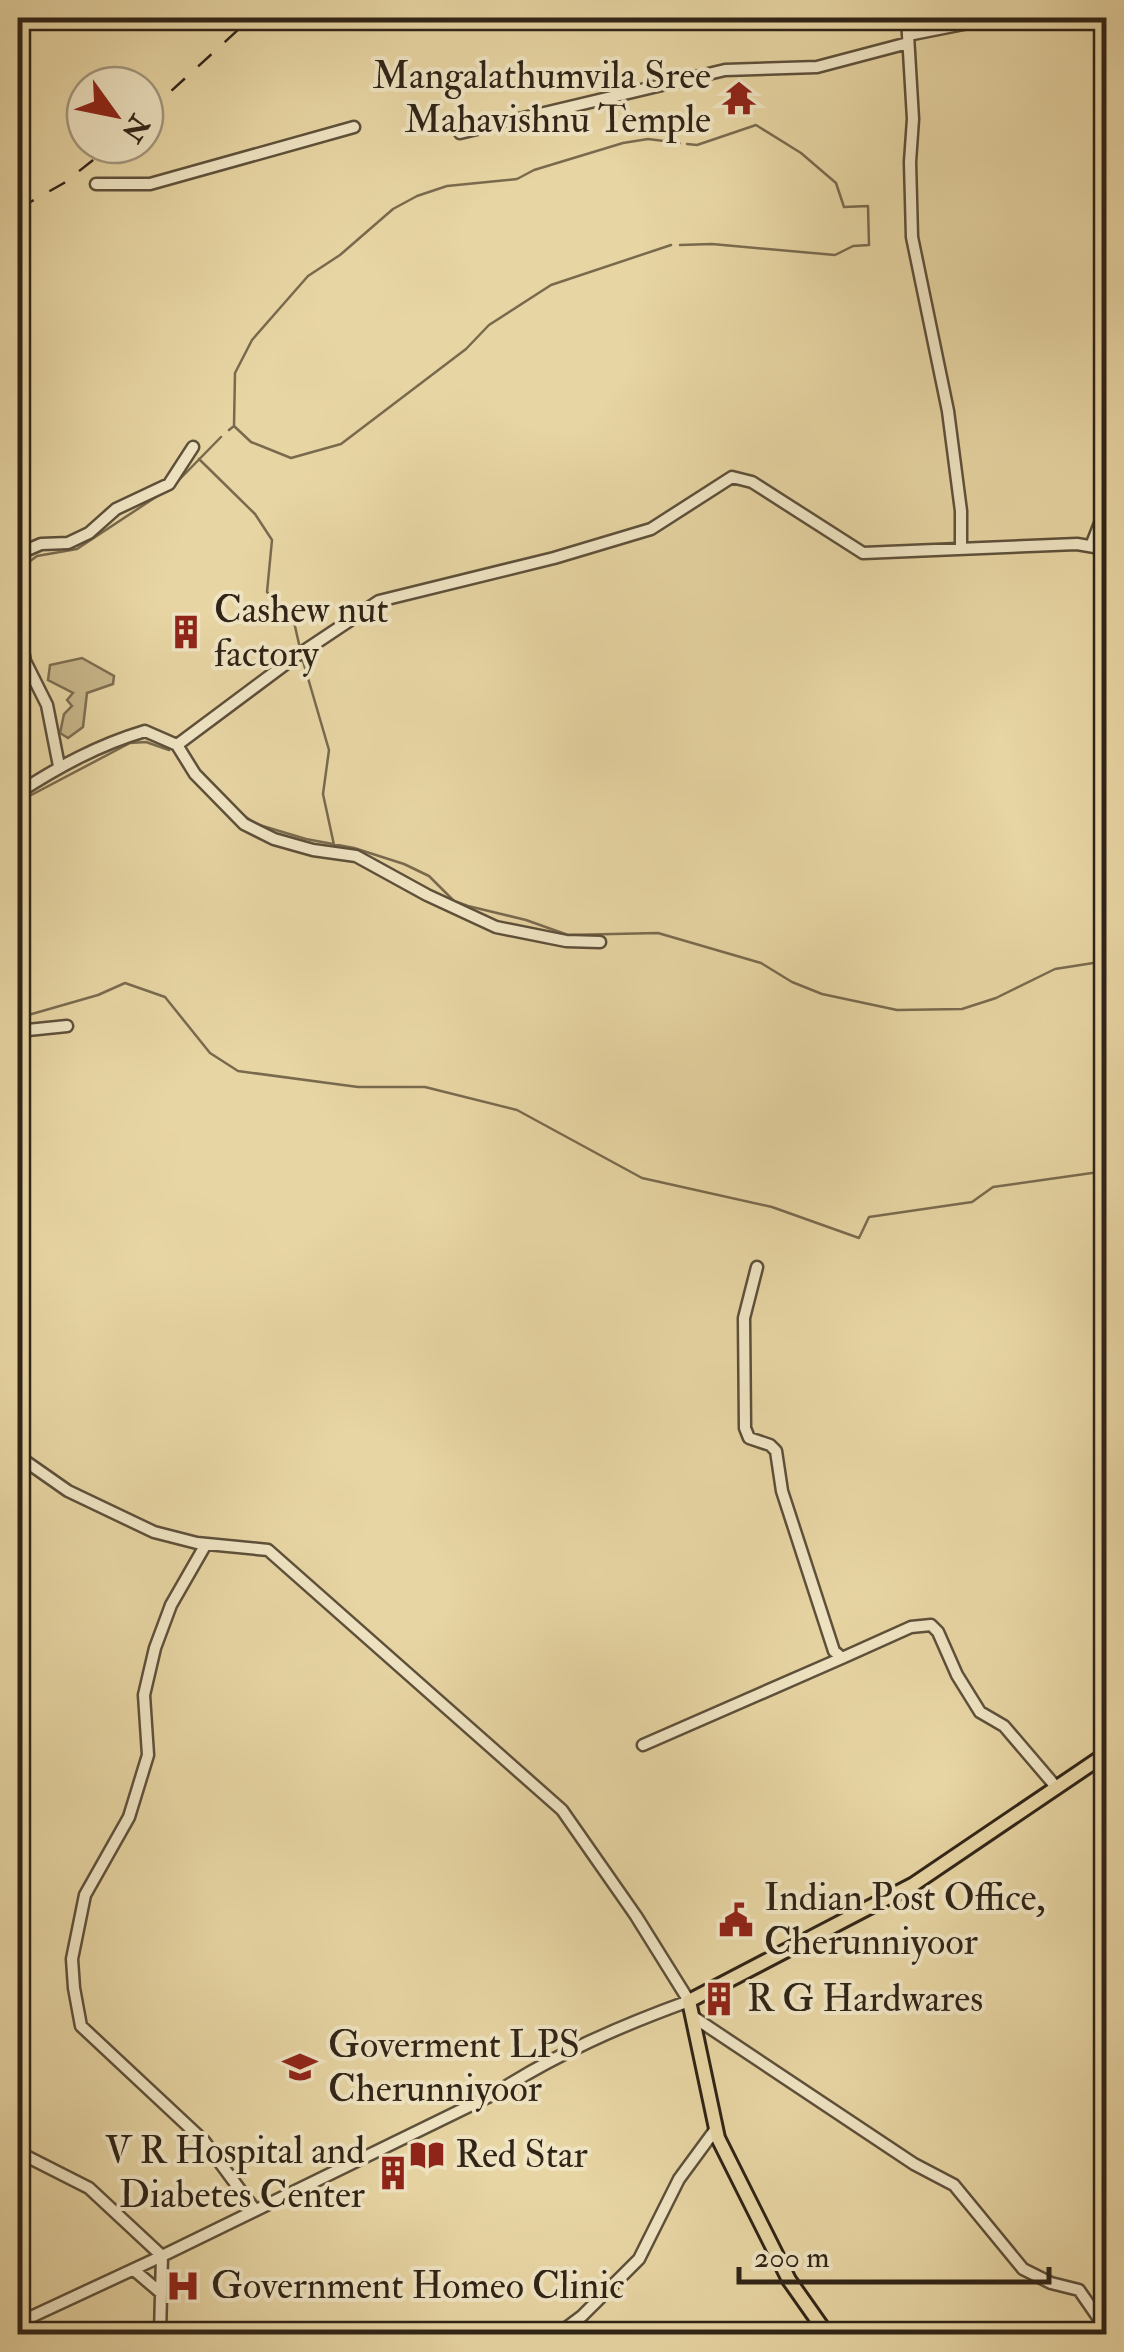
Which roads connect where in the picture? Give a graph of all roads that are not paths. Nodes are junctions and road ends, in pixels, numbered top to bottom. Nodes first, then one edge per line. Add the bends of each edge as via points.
1 (907, 18) edge
2 (994, 18) edge
3 (908, 40) junction
4 (354, 127) dead end
5 (460, 133) dead end
6 (96, 184) dead end
7 (193, 447) dead end
8 (1106, 508) edge
9 (1092, 546) junction
10 (961, 549) junction
11 (1106, 549) edge
12 (18, 554) edge
13 (18, 623) edge
14 (176, 746) junction
15 (59, 766) junction
16 (18, 793) edge
17 (600, 942) dead end
18 (67, 1026) dead end
19 (18, 1030) edge
20 (757, 1266) dead end
21 (18, 1456) edge
22 (206, 1544) junction
23 (842, 1658) junction
24 (643, 1746) dead end
25 (1106, 1754) edge
26 (1057, 1788) junction
27 (689, 2001) junction
28 (692, 2016) junction
29 (716, 2130) junction
30 (18, 2152) edge
31 (256, 2210) junction
32 (162, 2256) junction
33 (134, 2270) junction
34 (161, 2293) junction
35 (18, 2324) edge
36 (1106, 2330) edge
37 (160, 2334) edge
38 (558, 2334) edge
39 (827, 2334) edge

1 - 3 street
2 - 3 street
3 - 5 street via 817,67 724,70
3 - 10 street via 912,238 948,411
4 - 6 street via 150,184
7 - 12 street via 169,484 116,508 89,534
8 - 9 street
9 - 10 street
9 - 11 street
10 - 14 street via 863,553 752,482 732,477 651,529 380,601
13 - 15 street via 24,662 47,705
14 - 15 street via 145,731
14 - 17 street via 244,824 274,839 356,856 496,927
15 - 16 street
18 - 19 street
20 - 23 street via 744,1318 745,1428 750,1438 776,1451 805,1564
21 - 22 street via 68,1491 154,1532
22 - 27 street via 268,1550 562,1810
22 - 31 street via 155,1648 144,1694 148,1755 129,1817 79,1914 74,1988 82,2026 204,2142
23 - 24 street
23 - 26 street via 910,1627 931,1625 980,1712 1004,1726
25 - 26 main road
26 - 27 main road via 914,1884
27 - 28 main road
27 - 31 street via 616,2027
28 - 29 main road
28 - 36 street via 954,2185 1023,2269 1078,2290
29 - 38 street via 679,2179 640,2259
29 - 39 main road via 789,2280
30 - 32 street via 89,2188
31 - 32 street
32 - 33 street
32 - 34 street
33 - 34 street
33 - 35 street
34 - 37 street

